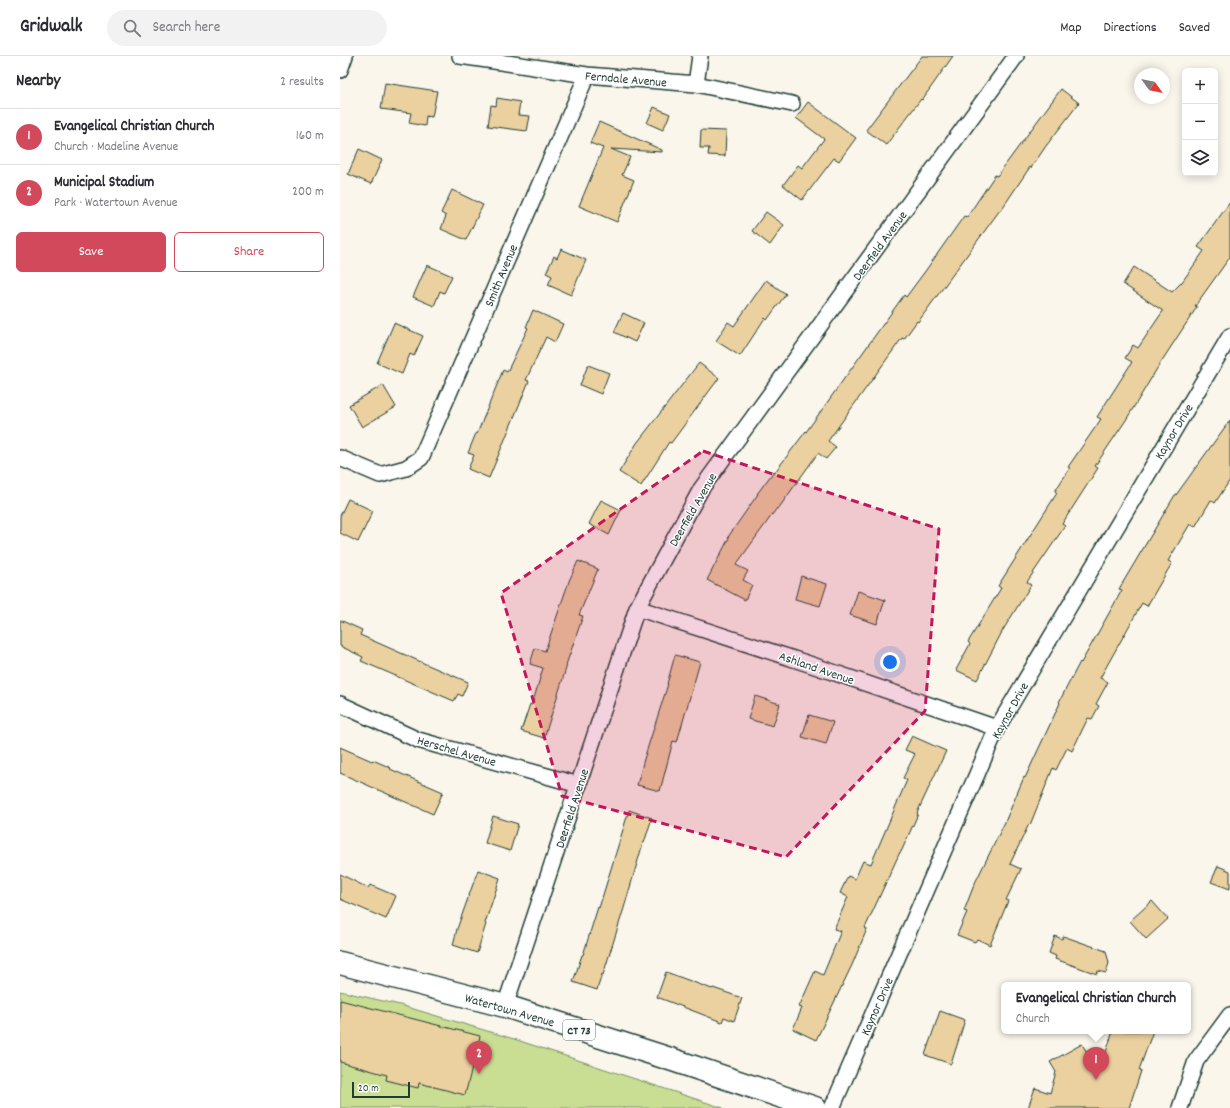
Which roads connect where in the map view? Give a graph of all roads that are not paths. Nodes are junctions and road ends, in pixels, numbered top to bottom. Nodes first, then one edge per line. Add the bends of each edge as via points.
1 (345, 56) edge
2 (460, 56) edge
3 (700, 56) edge
4 (1016, 56) edge
5 (340, 70) edge
6 (587, 75) junction
7 (696, 84) junction
8 (792, 104) dead end
9 (1230, 336) edge
10 (340, 458) edge
11 (637, 608) junction
12 (340, 704) edge
13 (997, 728) junction
14 (579, 785) junction
15 (340, 963) edge
16 (505, 1006) junction
17 (1230, 1015) edge
18 (815, 1108) edge
19 (832, 1108) edge
20 (1180, 1108) edge

1 - 5 street
2 - 6 street, Ferndale Avenue
3 - 7 street
4 - 11 street, Deerfield Avenue via 701,489
6 - 7 street, Ferndale Avenue
6 - 10 street, Smith Avenue via 421,458 406,468 380,475
7 - 8 street, Ferndale Avenue
9 - 13 street, Kaynor Drive
11 - 13 street, Ashland Avenue
11 - 14 street, Deerfield Avenue
12 - 14 street, Herschel Avenue via 418,740
13 - 19 street, Kaynor Drive
14 - 16 street, Deerfield Avenue
15 - 16 main road, Watertown Avenue / CT 73
16 - 18 main road, Watertown Avenue / CT 73
17 - 20 street via 1196,1061

